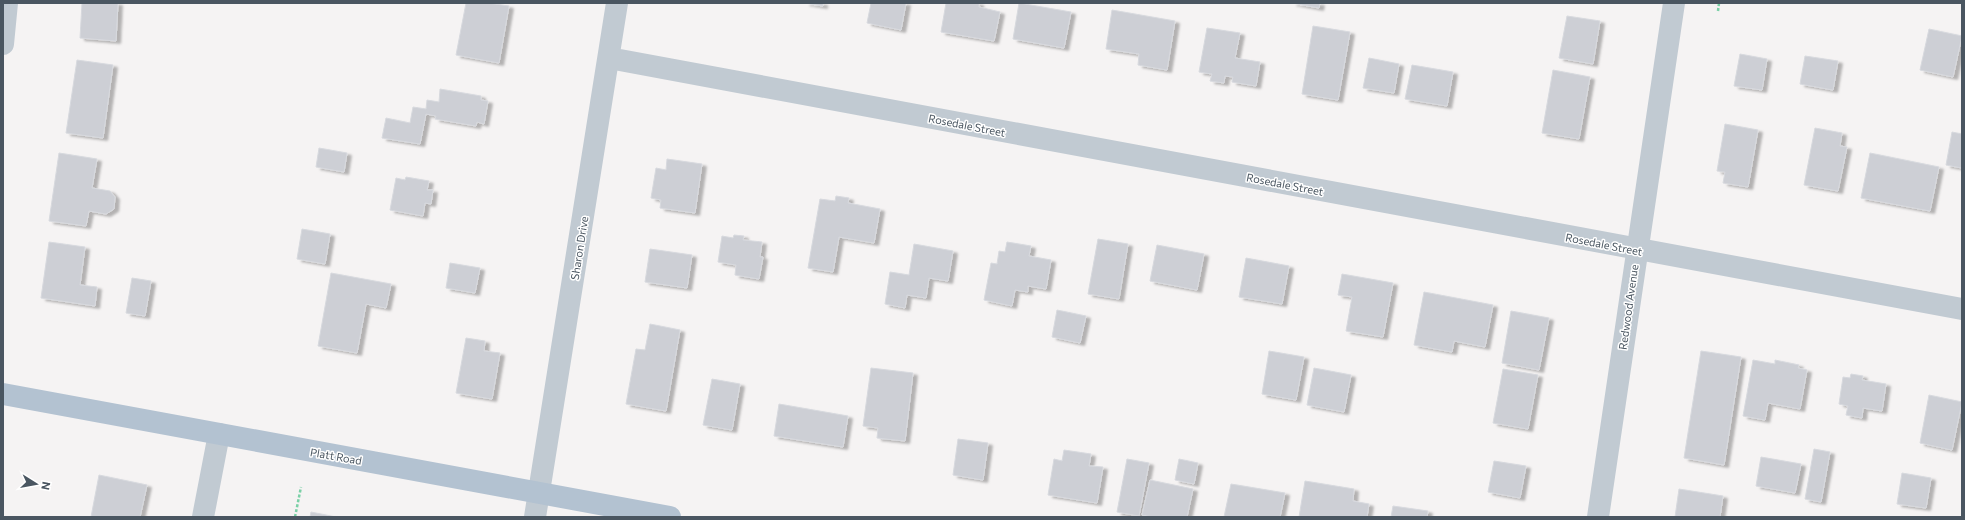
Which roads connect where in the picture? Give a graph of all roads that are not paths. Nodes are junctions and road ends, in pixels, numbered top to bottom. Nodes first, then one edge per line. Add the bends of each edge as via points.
1 (7, 3) edge
2 (617, 3) edge
3 (1674, 3) edge
4 (3, 44) edge
5 (609, 58) junction
6 (1636, 250) junction
7 (1962, 309) edge
8 (3, 394) edge
9 (218, 434) junction
10 (539, 493) junction
11 (628, 513) edge
12 (203, 517) edge
13 (535, 517) edge
14 (670, 517) edge
15 (1598, 517) edge

1 - 4 street
2 - 5 street, Sharon Drive
3 - 6 street, Redwood Avenue
5 - 6 street, Rosedale Street
5 - 10 street, Sharon Drive
6 - 7 street, Rosedale Street
6 - 15 street, Redwood Avenue
8 - 9 main road, Platt Road
9 - 10 main road, Platt Road
9 - 12 street
10 - 11 main road, Platt Road
10 - 13 street, Sharon Drive
11 - 14 main road, Platt Road

